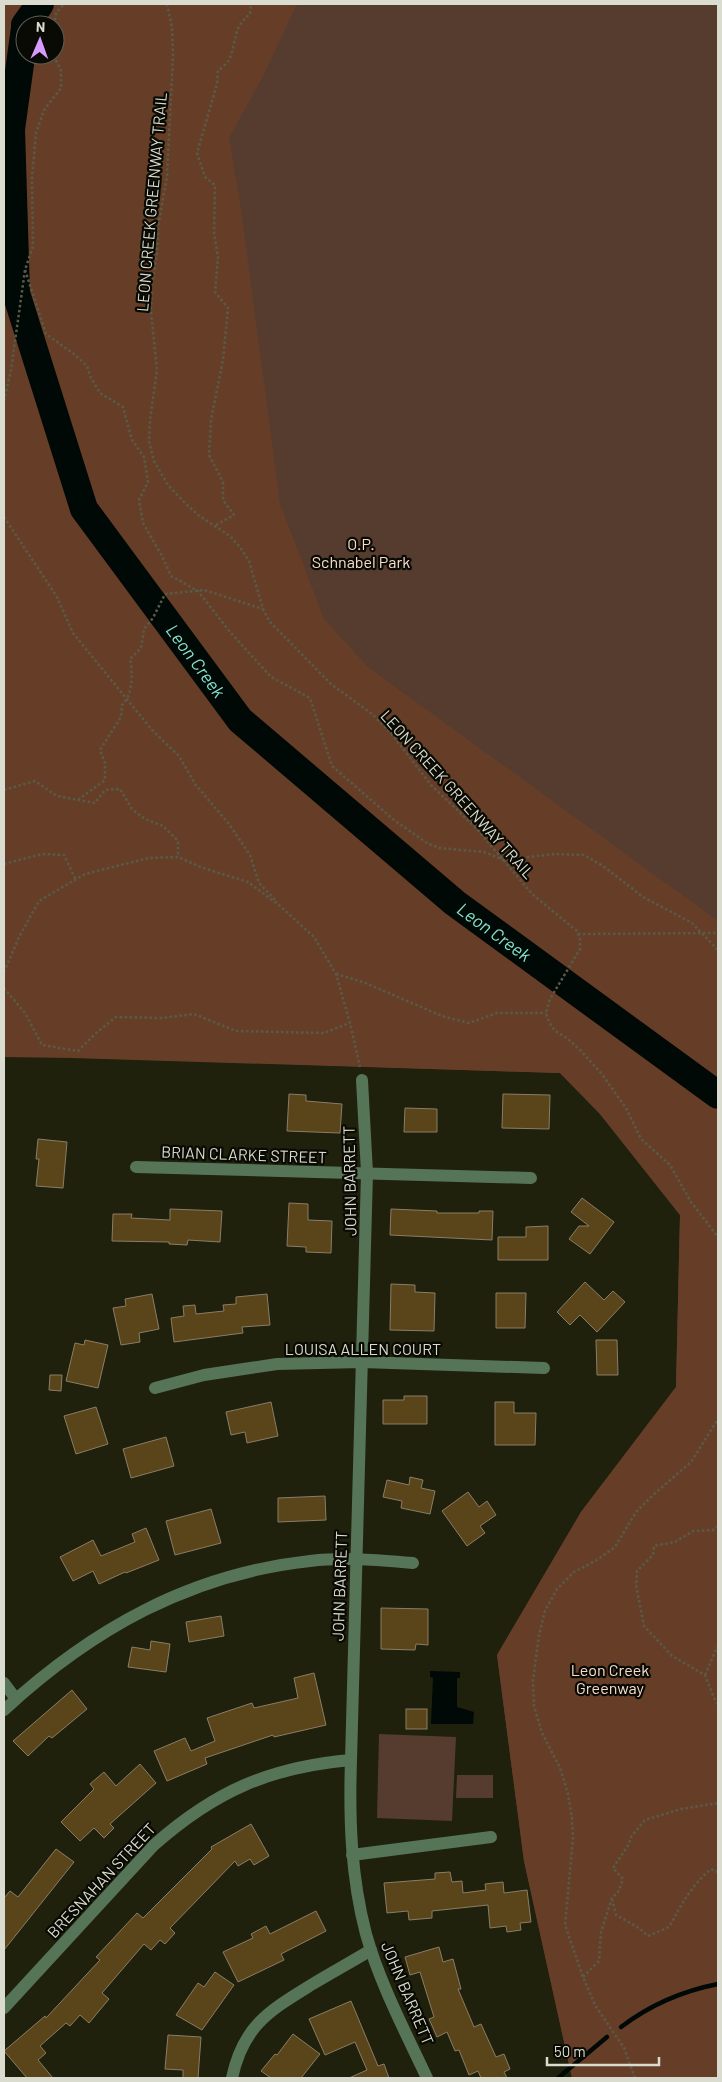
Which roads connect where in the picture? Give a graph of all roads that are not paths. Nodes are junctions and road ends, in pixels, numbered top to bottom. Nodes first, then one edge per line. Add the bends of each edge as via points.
1 (362, 1080) road end
2 (136, 1167) dead end
3 (367, 1173) junction
4 (531, 1178) dead end
5 (362, 1362) junction
6 (544, 1368) dead end
7 (155, 1388) dead end
8 (356, 1559) junction
9 (413, 1562) dead end
10 (4, 1683) edge
11 (16, 1698) junction
12 (4, 1710) edge
13 (351, 1760) junction
14 (491, 1837) dead end
15 (352, 1855) junction
16 (371, 1950) junction
17 (4, 2008) edge
18 (232, 2078) edge
19 (427, 2078) edge

1 - 3 street, JOHN BARRETT
2 - 3 street, BRIAN CLARKE STREET
3 - 4 street, BRIAN CLARKE STREET
3 - 5 street, JOHN BARRETT
5 - 6 street, LOUISA ALLEN COURT
5 - 7 street, LOUISA ALLEN COURT via 277,1364 204,1375
5 - 8 street, JOHN BARRETT
8 - 9 street
8 - 11 street via 312,1560 264,1567 165,1599 76,1650
8 - 13 street, JOHN BARRETT
10 - 11 street
11 - 12 street
13 - 15 street, JOHN BARRETT
13 - 17 street, BRESNAHAN STREET via 306,1765 260,1778 203,1806 154,1845
14 - 15 street
15 - 16 street, JOHN BARRETT
16 - 18 street via 273,2008 244,2042
16 - 19 street, JOHN BARRETT via 386,1992

